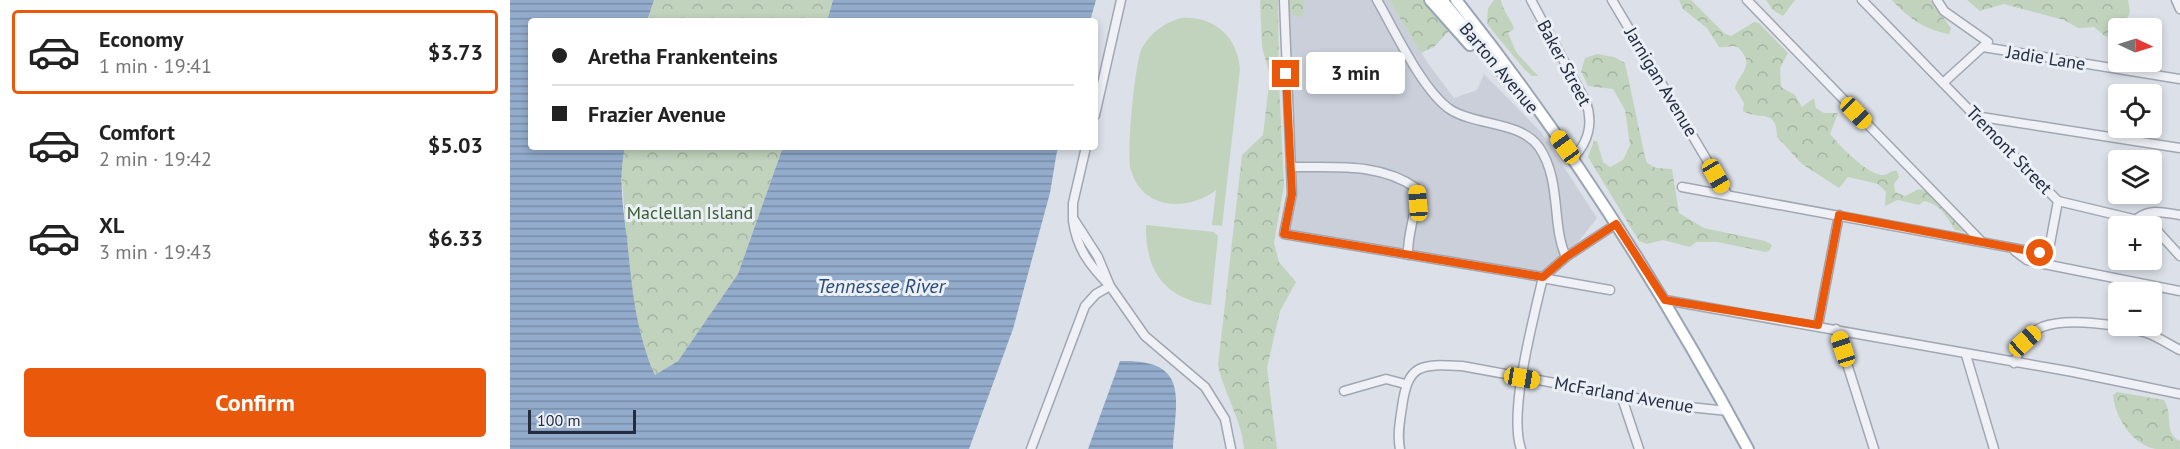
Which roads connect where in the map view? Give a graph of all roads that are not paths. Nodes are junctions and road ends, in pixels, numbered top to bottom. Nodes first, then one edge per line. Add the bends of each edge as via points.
1 (1121, 0) edge
2 (1284, 0) edge
3 (1377, 0) edge
4 (1430, 0) edge
5 (1442, 0) edge
6 (1456, 0) edge
7 (1531, 0) edge
8 (1612, 0) edge
9 (1747, 0) edge
10 (1862, 0) edge
11 (1937, 0) edge
12 (2176, 0) edge
13 (2180, 9) edge
14 (1983, 47) junction
15 (2180, 79) edge
16 (1943, 83) junction
17 (1098, 102) edge
18 (1529, 105) junction
19 (1975, 116) junction
20 (1557, 136) junction
21 (2180, 148) edge
22 (1085, 150) edge
23 (1573, 158) junction
24 (1291, 167) junction
25 (1682, 187) dead end
26 (1727, 194) junction
27 (2058, 201) junction
28 (1839, 215) junction
29 (2180, 215) edge
30 (2129, 216) edge
31 (2141, 216) edge
32 (1616, 224) junction
33 (2162, 236) edge
34 (1981, 242) junction
35 (2013, 249) junction
36 (1408, 255) junction
37 (2180, 256) edge
38 (1566, 257) junction
39 (1542, 278) junction
40 (1110, 286) junction
41 (1610, 290) dead end
42 (2180, 291) edge
43 (1665, 300) junction
44 (1818, 325) junction
45 (1836, 329) junction
46 (2180, 350) edge
47 (1966, 355) junction
48 (2014, 363) junction
49 (1522, 378) junction
50 (1405, 384) junction
51 (1344, 391) dead end
52 (2180, 394) edge
53 (1621, 395) junction
54 (1728, 411) junction
55 (1031, 449) edge
56 (1231, 449) edge
57 (1400, 449) edge
58 (1521, 449) edge
59 (1639, 449) edge
60 (1748, 449) edge
61 (1874, 449) edge
62 (1994, 449) edge

1 - 17 street
2 - 24 street
3 - 38 street via 1424,80 1449,109 1516,131 1538,147 1556,194 1559,243
4 - 18 main road
5 - 18 main road, Barton Avenue
6 - 20 main road, Barton Avenue
7 - 23 street, Baker Street via 1591,116 1587,136
8 - 26 street, Jarnigan Avenue
9 - 34 street
10 - 16 street, Tremont Street
11 - 14 street via 1944,11 1988,42
12 - 13 street
14 - 15 street, Jadie Lane
14 - 16 street
16 - 19 street, Tremont Street
18 - 20 main road, Barton Avenue
19 - 21 street
19 - 27 street, Tremont Street
20 - 23 main road, Barton Avenue
22 - 40 street via 1072,218 1098,257
23 - 32 main road, Barton Avenue
24 - 36 street via 1292,194 1284,234
24 - 36 street via 1359,166 1397,177 1416,188 1418,203
25 - 26 street
26 - 28 street
27 - 30 street, Tremont Street
27 - 35 street via 2048,251
28 - 34 street
28 - 44 street
29 - 31 street via 2154,211
32 - 38 street
32 - 43 main road, Barton Avenue
33 - 37 street, Tremont Street
34 - 35 street
35 - 42 street via 2027,260
36 - 39 street
38 - 39 street
39 - 41 street
39 - 49 street
40 - 55 street via 1095,294 1085,306
40 - 56 street via 1145,336 1205,387 1225,419
43 - 44 street
43 - 54 main road, Barton Avenue
44 - 45 street
45 - 47 street
45 - 61 street
46 - 48 street via 2149,334 2107,325 2063,323 2040,327 2025,341
47 - 48 street
47 - 62 street
48 - 52 street
49 - 50 street, McFarland Avenue via 1431,364 1416,371
49 - 53 street, McFarland Avenue
49 - 58 street via 1517,423
50 - 51 street via 1386,379
50 - 57 street
53 - 54 street, McFarland Avenue
53 - 59 street
54 - 60 main road, Barton Avenue

